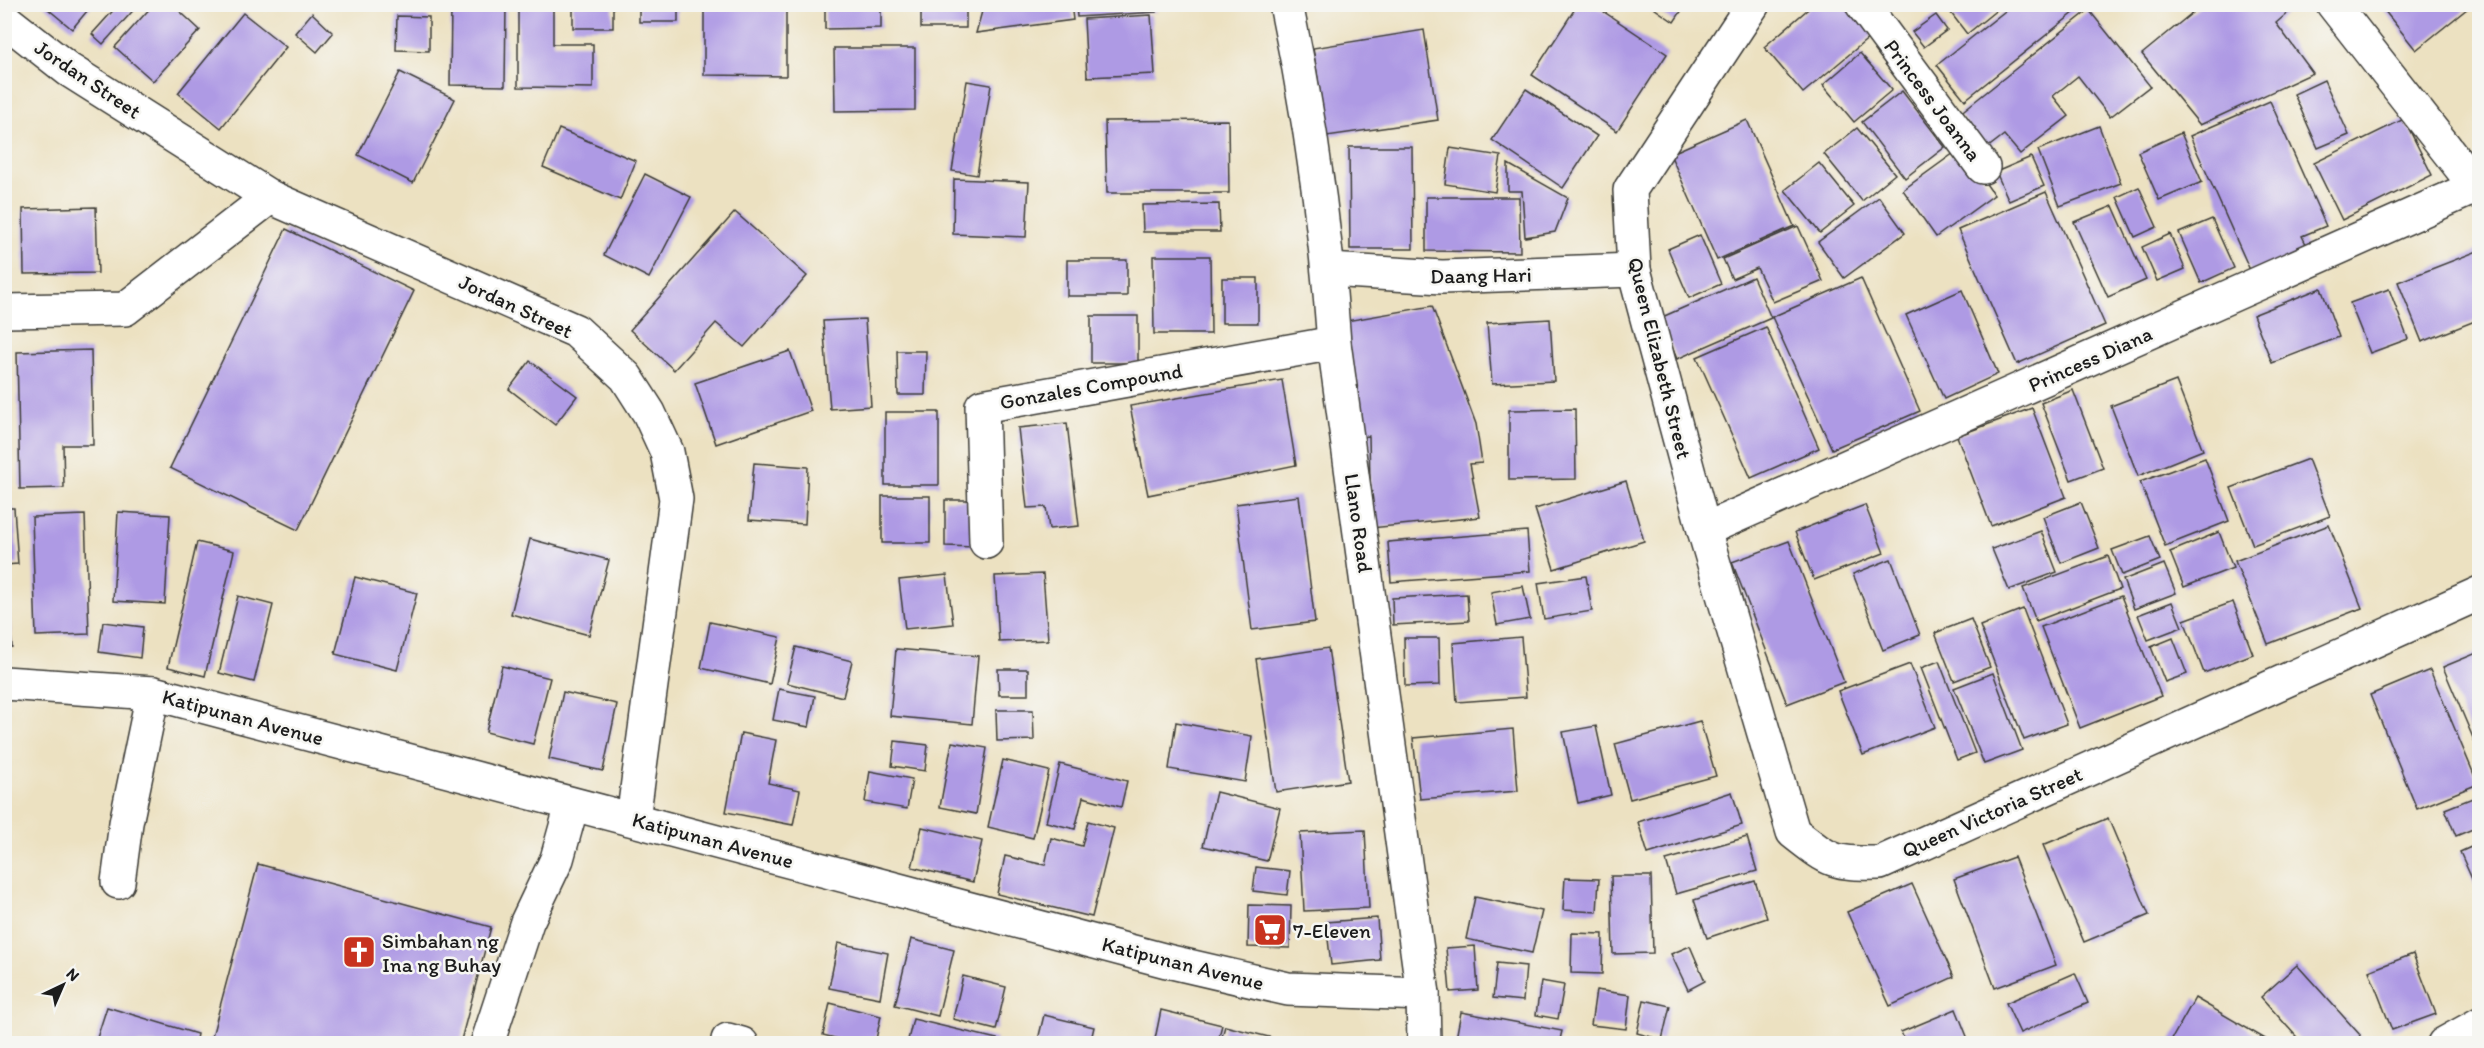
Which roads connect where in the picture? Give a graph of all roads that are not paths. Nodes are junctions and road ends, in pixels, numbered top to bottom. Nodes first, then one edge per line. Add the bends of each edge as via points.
1 (1286, 4) edge
2 (1753, 4) edge
3 (1862, 4) edge
4 (2333, 4) edge
5 (4, 19) edge
6 (1983, 167) dead end
7 (2477, 190) edge
8 (270, 197) junction
9 (1329, 270) junction
10 (1634, 270) junction
11 (4, 311) edge
12 (1334, 343) junction
13 (1704, 530) junction
14 (986, 542) dead end
15 (2480, 593) edge
16 (4, 683) edge
17 (153, 693) junction
18 (572, 805) junction
19 (633, 819) junction
20 (118, 882) dead end
21 (1422, 994) junction
22 (2480, 1024) edge
23 (487, 1044) edge
24 (1424, 1044) edge
25 (2444, 1044) edge

1 - 9 street, Llano Road via 1304,88
2 - 10 street, Queen Elizabeth Street via 1630,190
3 - 6 street, Princess Joanna
4 - 7 street
5 - 8 street, Jordan Street via 69,70
7 - 13 street, Princess Diana
8 - 11 street via 125,309
8 - 19 street, Jordan Street via 576,331 626,377 649,413 667,452 676,499
9 - 10 street, Daang Hari via 1442,277
9 - 12 street, Llano Road
10 - 13 street, Queen Elizabeth Street
12 - 14 street, Gonzales Compound via 982,406
12 - 21 street, Llano Road
13 - 15 street, Queen Victoria Street via 1793,832 1823,856 1844,864 1880,863
16 - 17 street, Katipunan Avenue
17 - 18 street, Katipunan Avenue
17 - 20 street
18 - 19 street, Katipunan Avenue
18 - 23 street via 557,859 527,922
19 - 21 street, Katipunan Avenue via 1167,961 1288,989
21 - 24 street, Llano Road
22 - 25 street

